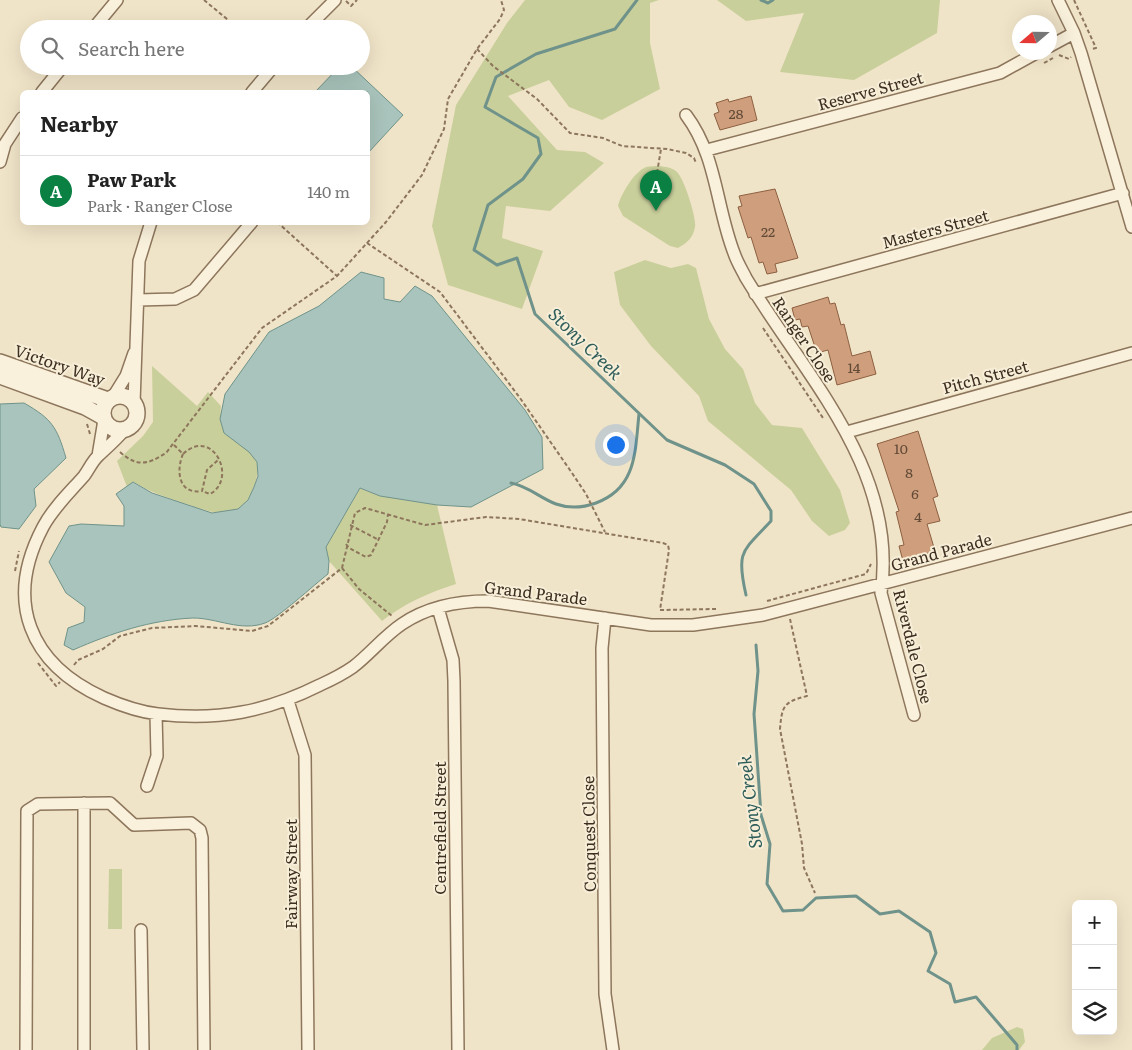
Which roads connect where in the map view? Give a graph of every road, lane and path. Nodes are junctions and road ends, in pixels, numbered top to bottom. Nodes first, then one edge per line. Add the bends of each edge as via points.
1 (117, 0) edge
2 (204, 0) edge
3 (335, 0) edge
4 (345, 0) edge
5 (357, 0) edge
6 (502, 0) edge
7 (1058, 0) edge
8 (1074, 0) edge
9 (100, 20) edge
10 (228, 20) edge
11 (315, 20) edge
12 (1074, 33) junction
13 (1057, 42) edge
14 (1096, 48) dead end
15 (477, 50) junction
16 (1024, 60) edge
17 (56, 75) edge
18 (266, 75) edge
19 (44, 90) edge
20 (254, 90) edge
21 (686, 115) dead end
22 (20, 121) edge
23 (3, 142) edge
24 (661, 149) junction
25 (707, 150) junction
26 (0, 162) edge
27 (697, 164) dead end
28 (657, 173) dead end
29 (1123, 193) junction
30 (151, 225) edge
31 (249, 225) edge
32 (280, 225) edge
33 (1132, 227) edge
34 (367, 244) junction
35 (338, 276) junction
36 (755, 294) junction
37 (138, 300) junction
38 (760, 323) dead end
39 (136, 347) junction
40 (1132, 353) edge
41 (0, 362) edge
42 (0, 376) edge
43 (111, 398) junction
44 (134, 403) junction
45 (104, 419) junction
46 (825, 420) dead end
47 (126, 428) junction
48 (847, 432) junction
49 (174, 445) junction
50 (119, 451) dead end
51 (183, 454) junction
52 (98, 456) junction
53 (218, 460) junction
54 (202, 491) junction
55 (388, 513) junction
56 (1132, 518) edge
57 (350, 525) junction
58 (606, 533) junction
59 (378, 539) junction
60 (346, 544) junction
61 (871, 558) dead end
62 (342, 568) junction
63 (882, 584) junction
64 (764, 602) dead end
65 (438, 608) junction
66 (718, 609) dead end
67 (392, 616) dead end
68 (605, 618) junction
69 (790, 619) dead end
70 (74, 665) dead end
71 (288, 701) junction
72 (156, 714) junction
73 (914, 715) dead end
74 (146, 786) dead end
75 (84, 803) junction
76 (815, 893) dead end
77 (141, 930) dead end
78 (26, 1050) edge
79 (84, 1050) edge
80 (143, 1050) edge
81 (204, 1050) edge
82 (308, 1050) edge
83 (458, 1050) edge
84 (614, 1050) edge

1 - 9 street
2 - 10 path
3 - 11 street
4 - 5 path via 351,6
6 - 15 path via 504,10 500,19
7 - 12 street
8 - 14 path
12 - 13 street
12 - 29 street
15 - 24 path via 537,99 570,134 603,138 622,146
15 - 34 path via 448,99 444,129 422,175
16 - 25 street, Reserve Street via 1000,73
17 - 19 street
18 - 20 street
21 - 25 street, Ranger Close
22 - 23 street
23 - 26 street
24 - 27 path via 686,153
24 - 28 path
25 - 36 street, Ranger Close via 734,253
29 - 33 street
29 - 36 street, Masters Street
30 - 37 street via 139,261
31 - 37 street via 194,290 175,298
32 - 35 path
34 - 35 path
34 - 58 path via 440,292 520,398 586,494
35 - 49 path via 262,328
36 - 48 street, Ranger Close
37 - 39 street
38 - 46 path
39 - 43 street via 126,376
39 - 44 street
40 - 48 street, Pitch Street
41 - 43 street, Victory Way
42 - 45 street, Victory Way via 85,406
43 - 44 street via 125,396
43 - 45 street via 103,410
44 - 47 street via 137,415
45 - 47 street via 115,429
45 - 52 street, Grand Parade
47 - 52 street, Grand Parade
48 - 63 street, Ranger Close via 864,468 881,525
49 - 50 path via 156,459 142,463 130,460
49 - 51 path
51 - 53 path via 195,445 204,445
51 - 54 path via 179,469 183,486 195,492
52 - 72 street, Grand Parade via 44,525 27,571 24,594 27,616 51,662 74,683 116,703
53 - 54 path via 206,470
53 - 54 path via 223,470 220,484 210,494
55 - 57 path via 366,508 355,514
55 - 58 path via 425,525 486,517
55 - 59 path
56 - 63 street, Grand Parade
57 - 59 path
57 - 60 path
58 - 66 path via 668,545 660,610
59 - 60 path via 371,555 366,557
60 - 62 path
61 - 64 path via 866,574
62 - 67 path via 359,589
62 - 70 path via 268,626 252,631 196,626 152,628 120,636
63 - 68 street, Grand Parade via 763,615 693,625 651,625
63 - 73 street, Riverdale Close via 881,593
65 - 68 street, Grand Parade via 463,601 488,601
65 - 71 street, Grand Parade via 401,624 352,668
65 - 83 street, Centrefield Street via 453,660 454,681
68 - 84 street, Conquest Close via 602,648 605,994
69 - 76 path via 807,696 790,700 781,713 780,728 804,868
71 - 72 street, Grand Parade via 261,710 220,715
71 - 82 street, Fairway Street via 305,755
72 - 74 street via 157,756
75 - 78 street via 38,804 27,811
75 - 79 street
75 - 81 street via 110,803 134,825 191,824 200,830
77 - 80 street

